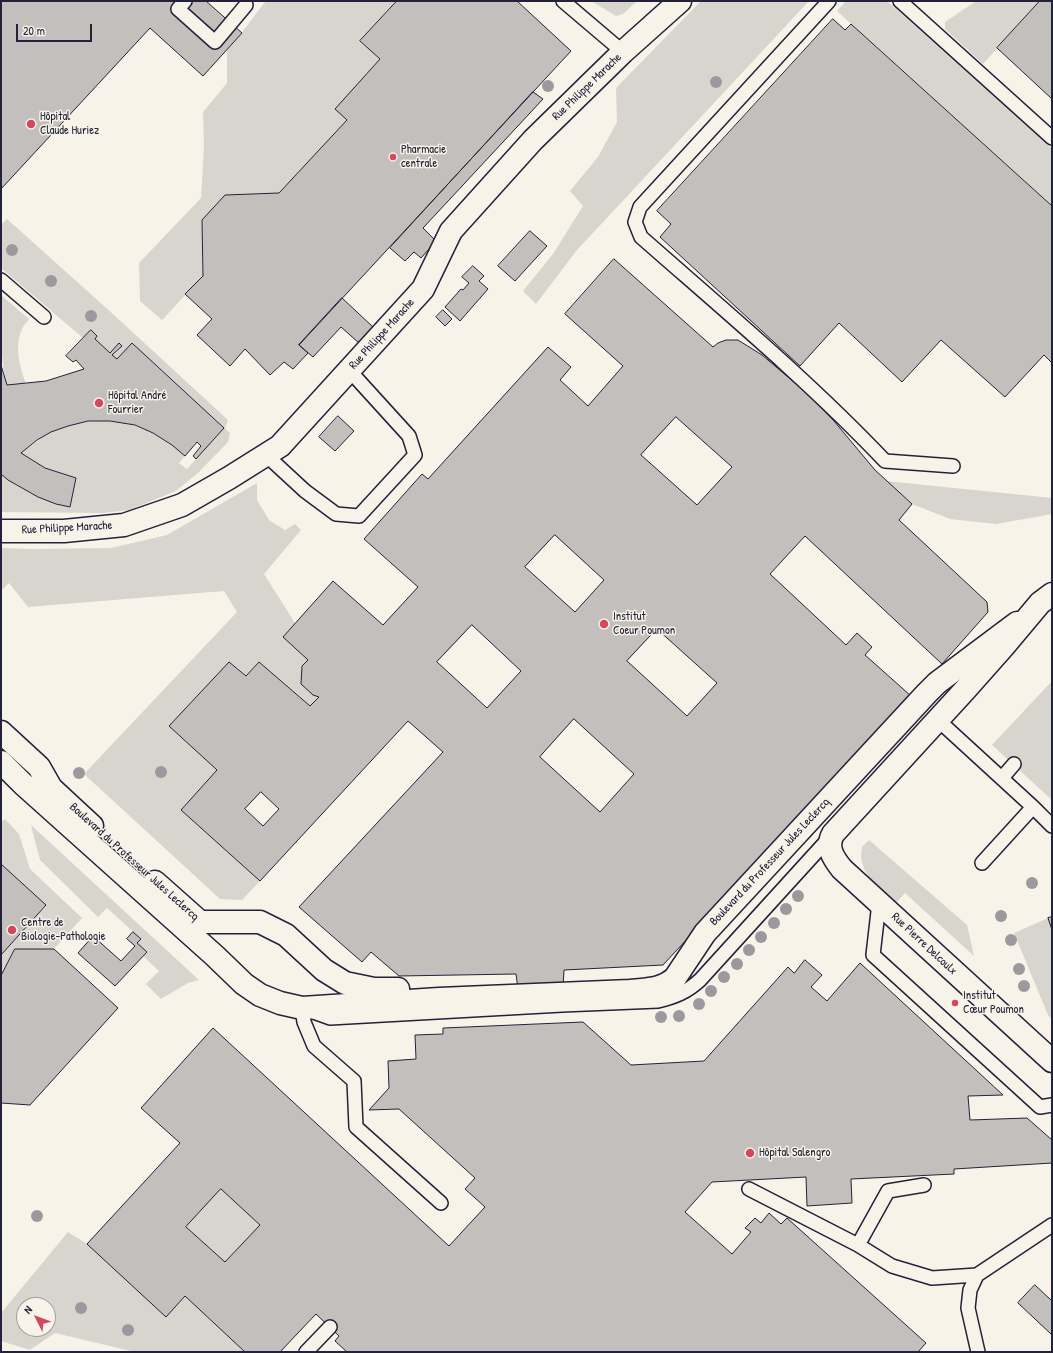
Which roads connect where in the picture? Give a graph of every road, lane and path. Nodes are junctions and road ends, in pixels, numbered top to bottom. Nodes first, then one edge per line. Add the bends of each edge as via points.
1 (185, 1) edge
2 (563, 1) edge
3 (680, 1) edge
4 (829, 1) edge
5 (900, 1) edge
6 (246, 2) edge
7 (622, 52) junction
8 (1052, 138) edge
9 (1, 280) edge
10 (44, 317) dead end
11 (349, 370) junction
12 (266, 455) junction
13 (953, 466) dead end
14 (1, 530) edge
15 (1052, 594) edge
16 (1042, 611) edge
17 (938, 720) junction
18 (1, 732) edge
19 (1, 762) edge
20 (1014, 764) dead end
21 (1002, 778) junction
22 (1033, 807) junction
23 (1052, 826) edge
24 (833, 834) junction
25 (982, 863) dead end
26 (879, 902) junction
27 (466, 998) junction
28 (302, 1008) junction
29 (1052, 1061) edge
30 (1052, 1105) edge
31 (924, 1185) dead end
32 (749, 1189) dead end
33 (441, 1203) dead end
34 (1052, 1225) edge
35 (858, 1245) junction
36 (976, 1275) junction
37 (330, 1327) dead end
38 (306, 1352) edge
39 (978, 1352) edge

1 - 6 lane via 178,9 215,42
2 - 7 lane
3 - 7 street, Rue Philippe Marache
4 - 13 lane via 640,207 635,222 642,237 819,395 885,461
5 - 8 lane
7 - 11 street, Rue Philippe Marache via 533,140 451,231 423,289
9 - 10 lane
11 - 12 street, Rue Philippe Marache via 280,446
11 - 12 lane via 409,436 415,455 359,516 336,514 305,491
12 - 14 street, Rue Philippe Marache via 182,505 124,525 64,531
15 - 16 street, Boulevard du Professeur Jules Leclercq via 1040,603
16 - 17 street, Boulevard du Professeur Jules Leclercq via 1004,646
16 - 27 street, Boulevard du Professeur Jules Leclercq via 927,693 705,933 681,970 668,984 659,988 630,991
17 - 21 lane
17 - 24 street, Boulevard du Professeur Jules Leclercq
18 - 27 street, Boulevard du Professeur Jules Leclercq via 39,767 51,788 200,922 260,922 286,935 324,970 344,983 374,989 440,990
19 - 28 street, Boulevard du Professeur Jules Leclercq via 244,984 260,995
20 - 21 lane
21 - 22 lane
22 - 23 lane
22 - 25 lane
24 - 26 street, Rue Pierre Delcoulx via 830,849 837,862
24 - 28 lane via 700,980 689,990 672,998 658,1001 330,1018
26 - 29 street, Rue Pierre Delcoulx
26 - 30 lane via 873,955 1040,1107
27 - 28 street, Boulevard du Professeur Jules Leclercq
28 - 33 lane via 304,1022 314,1046 354,1081 356,1127
31 - 35 lane via 888,1191
32 - 35 lane
34 - 36 lane
35 - 36 lane via 892,1266 932,1278
36 - 39 lane via 970,1290 968,1308
37 - 38 lane

